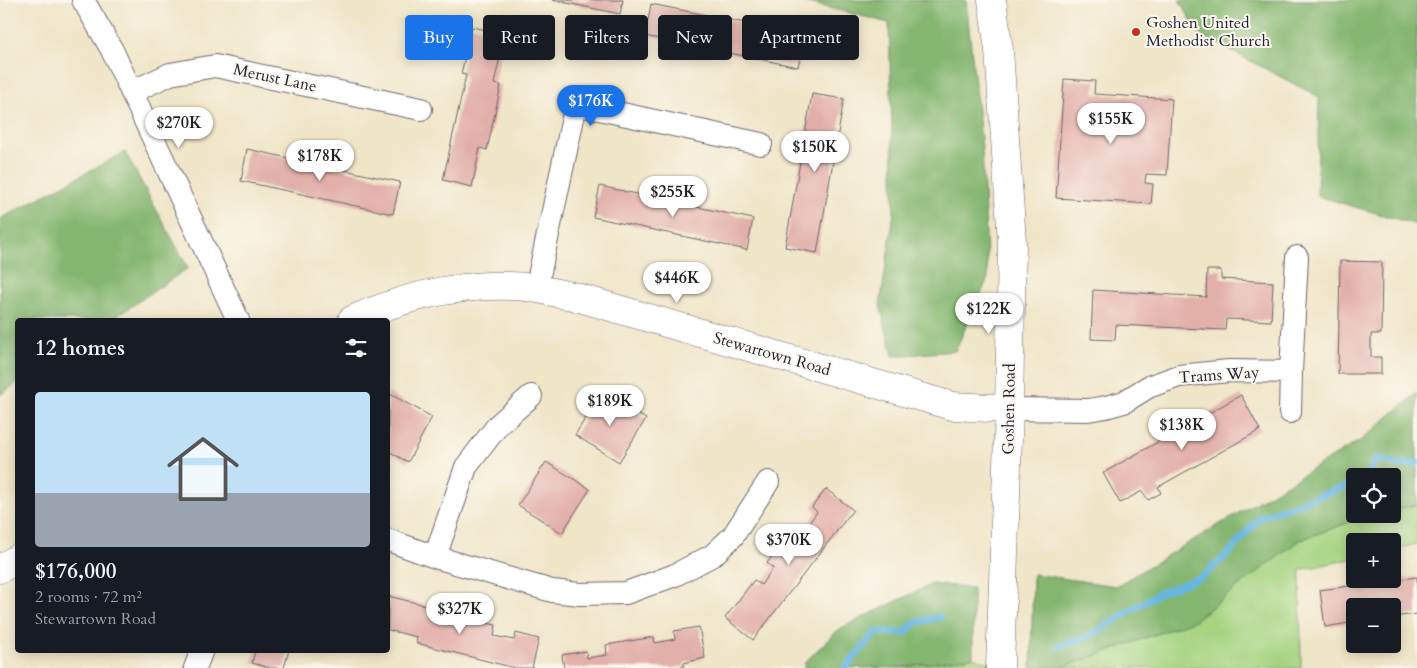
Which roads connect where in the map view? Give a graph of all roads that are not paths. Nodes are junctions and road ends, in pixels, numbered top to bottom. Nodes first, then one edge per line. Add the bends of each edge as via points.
1 (83, 0) edge
2 (992, 0) edge
3 (132, 92) junction
4 (421, 109) dead end
5 (761, 144) dead end
6 (1297, 257) dead end
7 (536, 290) junction
8 (237, 318) edge
9 (356, 318) edge
10 (1291, 372) junction
11 (532, 396) dead end
12 (1010, 409) junction
13 (1290, 412) dead end
14 (768, 482) dead end
15 (390, 541) edge
16 (435, 556) junction
17 (15, 560) edge
18 (0, 569) edge
19 (201, 653) edge
20 (195, 668) edge
21 (1000, 668) edge

1 - 3 street
2 - 12 street, Goshen Road via 999,50 1012,242
3 - 4 street, Merust Lane via 170,74 215,66
3 - 8 street
5 - 7 street via 576,104
6 - 10 street
7 - 9 street, Stewartown Road via 514,286 445,289 381,307
7 - 12 street, Stewartown Road via 573,296 952,406
10 - 12 street, Trams Way via 1229,371 1179,376 1148,387 1124,402 1088,410
10 - 13 street
11 - 16 street via 498,425 466,467
12 - 21 street, Goshen Road
14 - 16 street via 733,536 712,555 675,575 626,593 552,591
15 - 16 street
17 - 18 street
19 - 20 street

